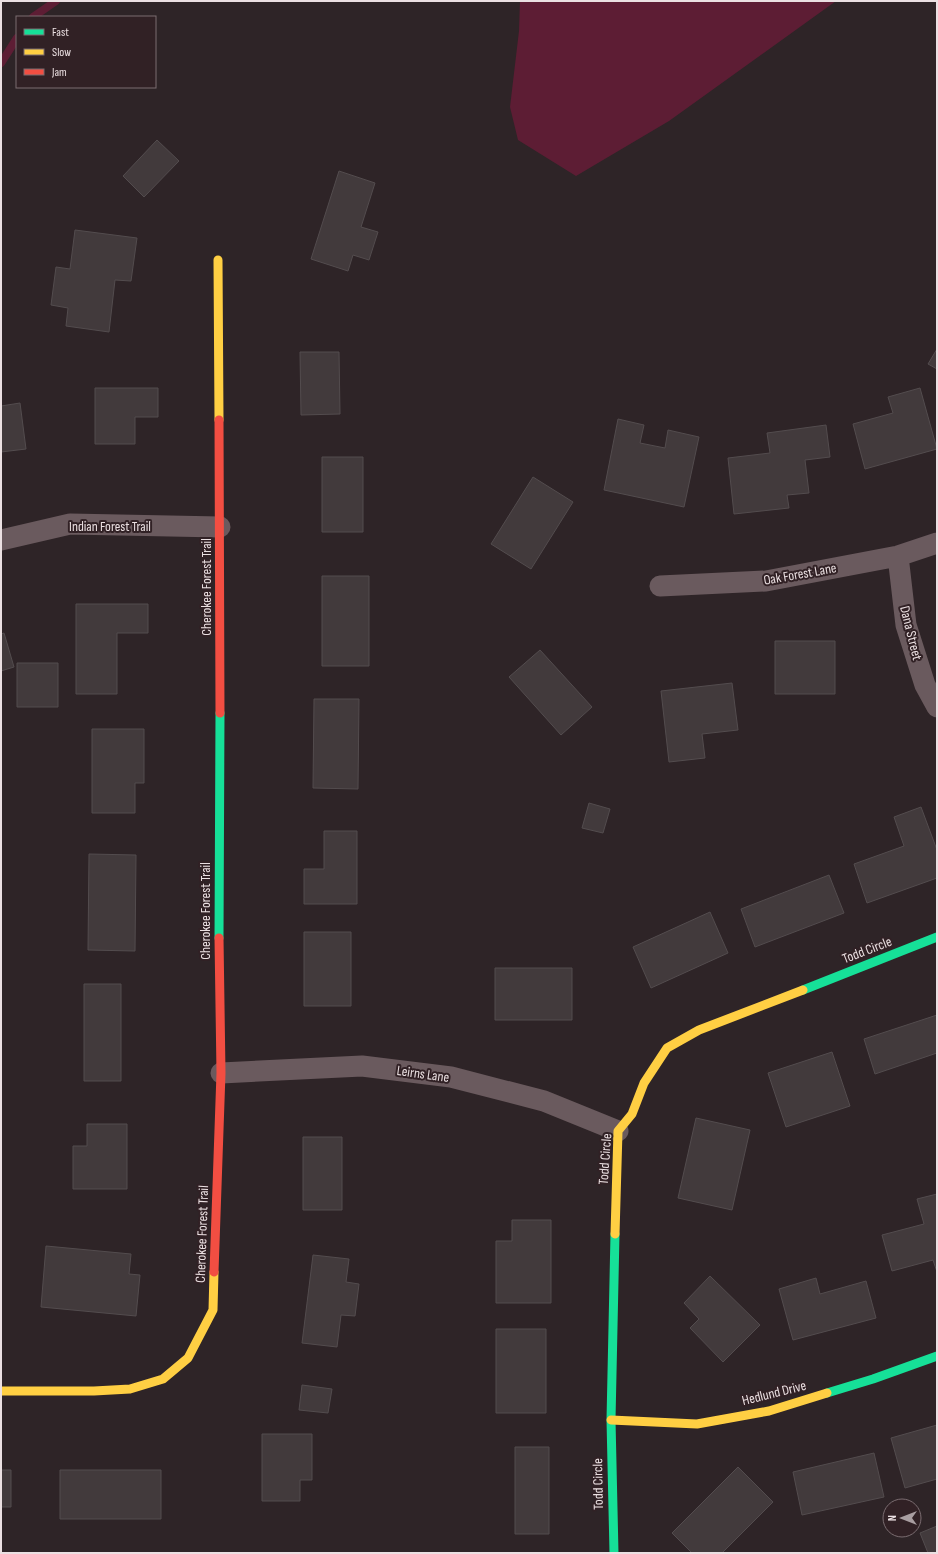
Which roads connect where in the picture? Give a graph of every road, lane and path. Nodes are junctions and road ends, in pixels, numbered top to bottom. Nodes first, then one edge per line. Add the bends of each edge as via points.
1 (218, 260) dead end
2 (220, 527) junction
3 (1, 540) edge
4 (937, 543) edge
5 (898, 556) junction
6 (660, 586) dead end
7 (937, 707) edge
8 (937, 937) edge
9 (221, 1073) junction
10 (618, 1131) junction
11 (937, 1356) edge
12 (1, 1391) edge
13 (611, 1420) junction
14 (614, 1553) edge

1 - 2 street, Cherokee Forest Trail
2 - 3 street, Indian Forest Trail via 70,524
2 - 9 street, Cherokee Forest Trail
4 - 5 street, Oak Forest Lane
5 - 6 street, Oak Forest Lane via 766,581
5 - 7 street, Dana Street via 906,625 925,685
8 - 10 street, Todd Circle via 699,1030 667,1048 644,1083 632,1114
9 - 10 street, Leirns Lane via 362,1066 451,1077 544,1101
9 - 12 street, Cherokee Forest Trail via 213,1310 188,1358 163,1379 130,1389
10 - 13 street, Todd Circle
11 - 13 street, Hedlund Drive via 769,1411 697,1424
13 - 14 street, Todd Circle

